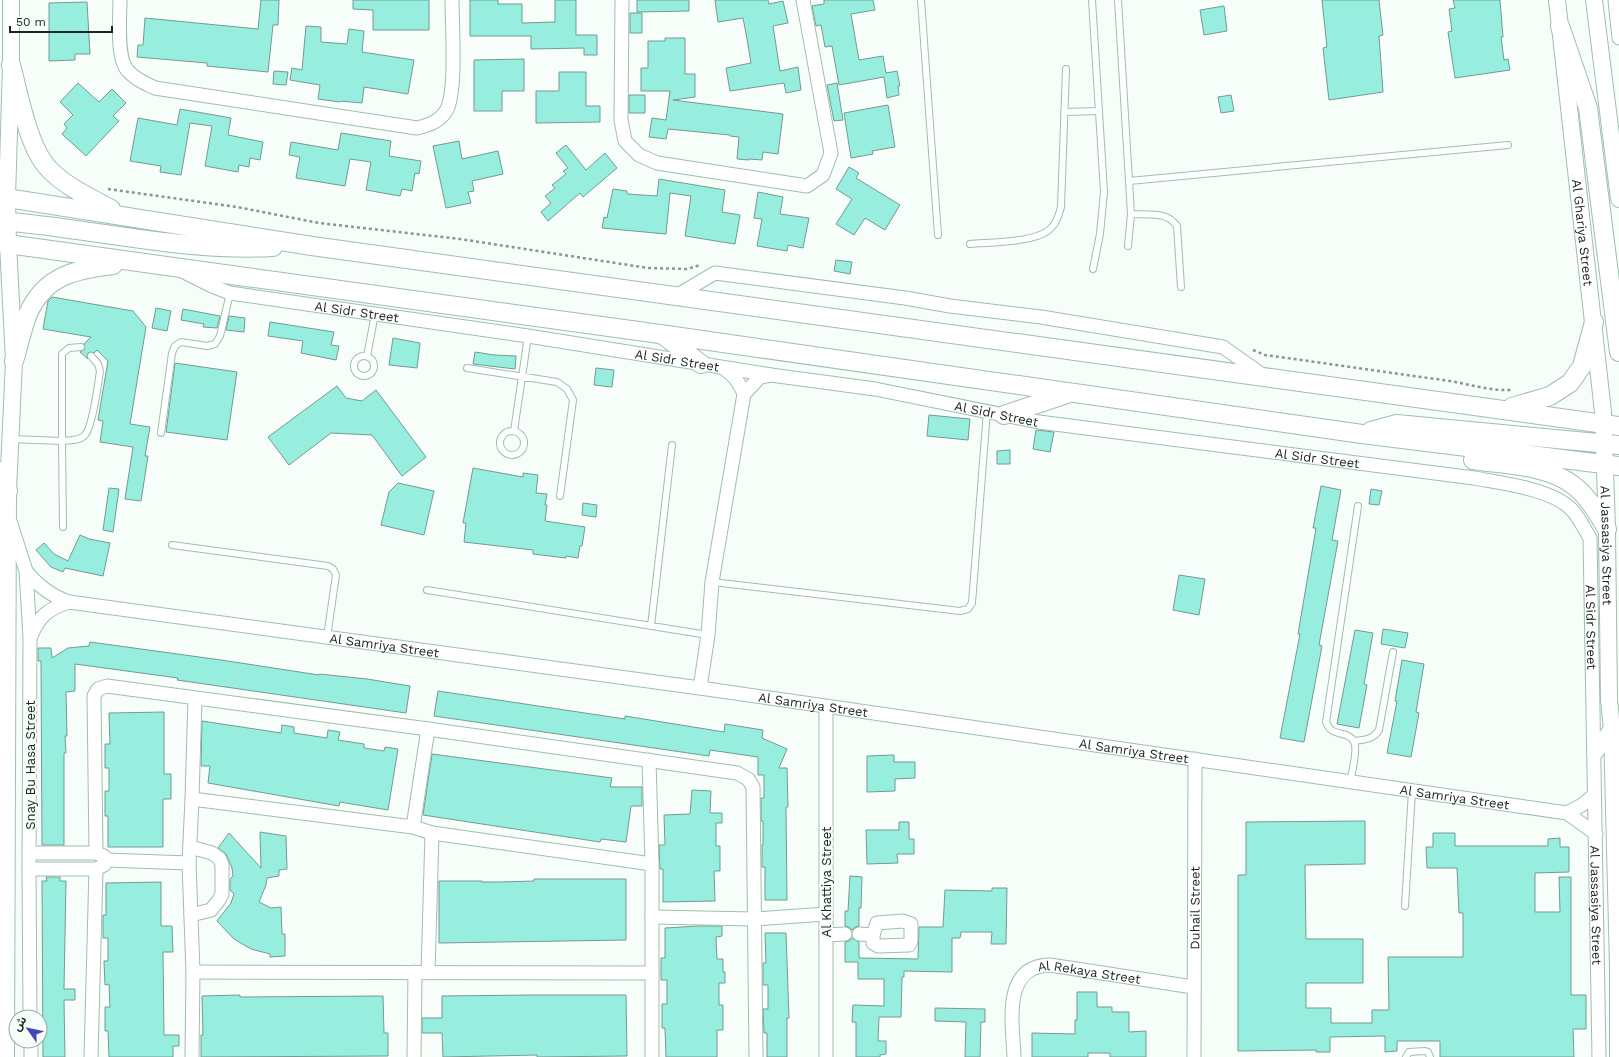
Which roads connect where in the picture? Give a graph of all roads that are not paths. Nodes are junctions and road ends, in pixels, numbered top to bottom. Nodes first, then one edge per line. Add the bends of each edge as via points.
1 (11, 0) edge
2 (120, 0) edge
3 (452, 0) edge
4 (622, 0) edge
5 (804, 0) edge
6 (921, 0) edge
7 (1092, 0) edge
8 (1118, 0) edge
9 (1557, 0) edge
10 (1594, 0) edge
11 (1615, 0) edge
12 (1560, 26) junction
13 (1619, 38) edge
14 (11, 65) junction
15 (1066, 69) dead end
16 (1099, 111) junction
17 (1064, 112) junction
18 (1508, 145) dead end
19 (1129, 180) junction
20 (1619, 199) edge
21 (3, 210) edge
22 (1131, 214) junction
23 (122, 215) junction
24 (938, 235) dead end
25 (3, 243) edge
26 (970, 244) dead end
27 (312, 246) junction
28 (1128, 246) dead end
29 (144, 263) junction
30 (178, 268) junction
31 (1093, 269) dead end
32 (1181, 287) dead end
33 (230, 293) junction
34 (676, 296) junction
35 (375, 314) junction
36 (1594, 322) junction
37 (660, 334) junction
38 (528, 336) junction
39 (81, 347) dead end
40 (1619, 352) edge
41 (92, 356) dead end
42 (366, 356) dead end
43 (14, 361) junction
44 (701, 364) junction
45 (720, 367) junction
46 (467, 368) dead end
47 (523, 375) junction
48 (771, 375) junction
49 (1266, 377) junction
50 (1072, 392) junction
51 (744, 394) junction
52 (1504, 409) junction
53 (995, 413) junction
54 (1614, 426) edge
55 (514, 431) dead end
56 (161, 433) dead end
57 (1362, 434) junction
58 (10, 439) junction
59 (62, 441) junction
60 (672, 445) dead end
61 (1614, 445) edge
62 (1612, 465) edge
63 (0, 471) edge
64 (8, 491) junction
65 (560, 496) dead end
66 (1358, 506) dead end
67 (8, 516) junction
68 (63, 527) dead end
69 (1607, 529) junction
70 (172, 545) dead end
71 (26, 571) junction
72 (712, 582) junction
73 (427, 590) dead end
74 (69, 602) junction
75 (651, 626) junction
76 (708, 636) junction
77 (30, 637) junction
78 (327, 637) junction
79 (1393, 652) dead end
80 (700, 688) junction
81 (195, 698) junction
82 (826, 707) junction
83 (428, 729) junction
84 (1612, 729) junction
85 (1354, 741) junction
86 (1595, 752) junction
87 (1195, 759) junction
88 (649, 760) junction
89 (1350, 782) junction
90 (1412, 791) junction
91 (1594, 795) junction
92 (192, 799) junction
93 (1568, 813) junction
94 (413, 827) junction
95 (432, 833) junction
96 (1596, 834) junction
97 (190, 846) junction
98 (29, 853) junction
99 (99, 861) junction
100 (189, 863) junction
101 (652, 864) junction
102 (29, 869) junction
103 (1405, 906) dead end
104 (826, 914) junction
105 (191, 915) junction
106 (652, 917) junction
107 (755, 919) junction
108 (845, 934) dead end
109 (859, 934) dead end
110 (826, 935) junction
111 (873, 935) dead end
112 (193, 972) junction
113 (421, 972) junction
114 (652, 973) junction
115 (1193, 987) junction
116 (30, 1009) edge
117 (6, 1057) edge
118 (91, 1057) edge
119 (192, 1057) edge
120 (414, 1057) edge
121 (652, 1057) edge
122 (756, 1057) edge
123 (826, 1057) edge
124 (1014, 1057) edge
125 (1194, 1057) edge
126 (1406, 1057) edge
127 (1430, 1057) edge
128 (1599, 1057) edge
129 (1618, 1057) edge

1 - 14 street, Snay Bu Hasa Street
2 - 3 street via 120,51 126,70 138,81 155,88 417,128 433,124 446,111 453,92
4 - 5 street via 621,120 626,141 639,155 657,163 807,186 823,176 831,153
6 - 24 lane
7 - 16 lane
8 - 19 lane
9 - 12 street, Al Ghariya Street
10 - 20 street
11 - 13 street
12 - 36 street, Al Ghariya Street
12 - 40 main road via 1588,108
14 - 21 street, Snay Bu Hasa Street
14 - 23 main road via 33,143 48,168 80,193
15 - 17 lane
16 - 17 lane
16 - 31 lane via 1104,192
17 - 26 lane via 1061,208 1052,228 1043,235 1032,238
18 - 19 lane
19 - 22 lane
21 - 23 main road
21 - 25 street, Snay Bu Hasa Street
21 - 27 main road via 201,247
22 - 28 lane
22 - 32 lane via 1166,216 1177,226
23 - 27 main road
25 - 29 main road, Al Sidr Street
25 - 43 street, Snay Bu Hasa Street
27 - 34 main road
29 - 30 main road, Al Sidr Street
29 - 43 main road via 82,269 56,280 42,292 31,307
30 - 33 street, Al Sidr Street
30 - 37 main road, Al Sidr Street
33 - 35 street, Al Sidr Street
33 - 56 lane via 220,336 215,344 207,346 181,342 172,353
34 - 49 main road
34 - 49 street via 715,273 897,296 1223,347
35 - 38 street, Al Sidr Street
35 - 42 lane
36 - 52 main road via 1582,366 1570,383 1550,396
36 - 54 street, Al Ghariya Street
37 - 44 main road
37 - 50 main road, Al Sidr Street
38 - 44 street, Al Sidr Street
38 - 47 lane
39 - 59 lane via 69,348 62,354
41 - 59 lane via 100,372 90,425 86,435 78,440
43 - 58 street, Snay Bu Hasa Street
44 - 45 street, Al Sidr Street
45 - 48 street, Al Sidr Street
45 - 51 street via 734,375
46 - 47 lane
47 - 55 lane
47 - 65 lane via 557,382 567,389 573,400
48 - 51 street via 760,377
48 - 53 street, Al Sidr Street via 875,389
49 - 52 main road
50 - 53 main road
50 - 57 main road, Al Sidr Street
51 - 72 street
52 - 54 main road
53 - 72 lane via 985,423 972,603 968,609 952,610
53 - 86 street, Al Sidr Street via 1039,422 1474,478 1550,495 1571,509 1590,538
54 - 61 street, Al Ghariya Street
57 - 61 main road via 1397,424
57 - 62 main road, Al Sidr Street
57 - 69 main road via 1388,448 1544,471 1560,476 1585,496
58 - 59 lane
58 - 64 street, Snay Bu Hasa Street
59 - 68 lane
60 - 75 lane
61 - 62 main road via 1606,459
62 - 69 street, Al Jassasiya Street
63 - 64 main road
64 - 67 street, Snay Bu Hasa Street
66 - 85 lane via 1326,722 1328,729 1350,736
67 - 71 street, Snay Bu Hasa Street
67 - 117 street, Snay Bu Hasa Street
69 - 84 street, Al Jassasiya Street via 1609,700
70 - 78 lane via 328,566 336,574
71 - 74 street, Al Samriya Street via 46,591
71 - 77 street, Snay Bu Hasa Street
72 - 76 street
73 - 75 lane
74 - 77 street via 56,606 44,614
74 - 78 street, Al Samriya Street
75 - 76 lane
76 - 80 street
77 - 98 street, Snay Bu Hasa Street
78 - 80 street, Al Samriya Street
79 - 85 lane via 1379,730 1372,737
80 - 82 street, Al Samriya Street
81 - 83 street
81 - 92 street
81 - 99 street via 107,686 98,689 94,696
82 - 87 street, Al Samriya Street
82 - 104 street, Al Khattiya Street
83 - 88 street
83 - 94 street
84 - 86 street
84 - 129 street, Al Jassasiya Street
85 - 89 lane
86 - 91 street, Al Jassasiya Street
87 - 89 street, Al Samriya Street
87 - 115 street, Duhail Street
88 - 101 street
88 - 107 street via 738,773 748,779 753,786
89 - 90 street, Al Samriya Street
90 - 93 street, Al Samriya Street
90 - 103 lane
91 - 93 street via 1582,806
91 - 96 street, Al Jassasiya Street
92 - 94 street
92 - 97 street
93 - 96 street, Al Samriya Street
94 - 95 street
95 - 101 street
95 - 113 street
96 - 128 street, Al Jassasiya Street
97 - 100 street
97 - 105 street via 212,853 222,864 222,894 219,900 211,910
98 - 99 street
98 - 102 street, Snay Bu Hasa Street
99 - 100 street
99 - 102 street
99 - 118 street
100 - 105 street
101 - 106 street
102 - 116 street, Snay Bu Hasa Street
104 - 107 street
104 - 110 street, Al Khattiya Street
105 - 112 street
106 - 107 street
106 - 114 street
107 - 122 street
108 - 110 street
109 - 111 street
110 - 123 street, Al Khattiya Street
112 - 113 street
112 - 119 street
113 - 114 street
113 - 120 street
114 - 121 street
115 - 124 street, Al Rekaya Street via 1039,965 1015,987 1012,999
115 - 125 street, Duhail Street
126 - 127 lane via 1409,1052 1425,1051

